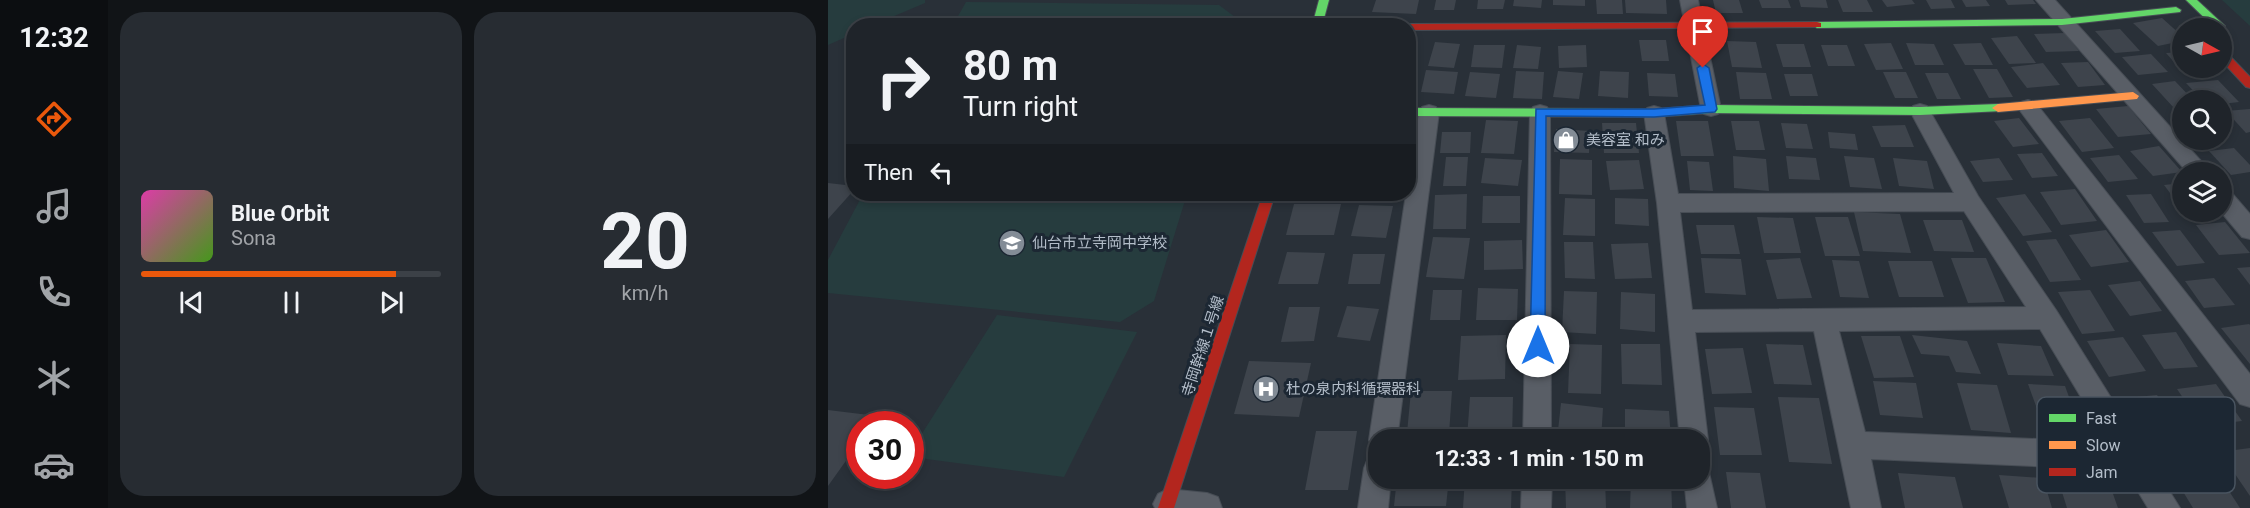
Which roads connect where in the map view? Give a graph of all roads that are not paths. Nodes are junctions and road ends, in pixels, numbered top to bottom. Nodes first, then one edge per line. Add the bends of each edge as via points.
1 (1324, 0) edge
2 (1689, 0) edge
3 (2045, 0) edge
4 (2191, 0) edge
5 (2171, 5) edge
6 (1319, 18) edge
7 (2184, 18) edge
8 (2210, 18) edge
9 (2062, 22) junction
10 (1416, 27) edge
11 (1695, 27) junction
12 (2232, 65) edge
13 (2250, 84) edge
14 (2133, 96) junction
15 (2028, 107) junction
16 (1711, 109) junction
17 (1540, 111) junction
18 (1920, 111) junction
19 (1419, 112) edge
20 (1654, 113) junction
21 (1416, 139) edge
22 (2191, 162) edge
23 (1267, 201) edge
24 (1409, 201) edge
25 (1970, 202) junction
26 (1668, 203) junction
27 (2232, 209) edge
28 (2250, 230) edge
29 (2047, 318) junction
30 (1824, 320) junction
31 (1679, 321) junction
32 (2250, 395) edge
33 (2096, 397) edge
34 (1384, 429) edge
35 (1537, 429) edge
36 (1693, 429) edge
37 (1854, 445) junction
38 (2037, 453) edge
39 (1375, 489) edge
40 (1537, 489) edge
41 (1699, 489) edge
42 (2156, 493) edge
43 (1167, 506) edge
44 (1207, 508) edge
45 (1373, 508) edge
46 (1536, 508) edge
47 (1702, 508) edge
48 (1866, 508) edge
49 (2165, 508) edge

1 - 6 street
2 - 11 street
3 - 9 street
4 - 8 street
5 - 7 street
5 - 9 street
9 - 11 street
9 - 14 street
10 - 11 street
11 - 16 street
12 - 13 street
14 - 15 street
14 - 22 street
15 - 18 street
15 - 32 street
16 - 18 street
16 - 20 street
17 - 19 street
17 - 20 street
17 - 35 street
18 - 25 street
19 - 21 street
20 - 26 street
23 - 43 street, 寺岡幹線１号線
24 - 34 street
25 - 26 street
25 - 29 street
26 - 31 street
27 - 28 street
29 - 30 street
29 - 33 street
30 - 31 street
30 - 37 street
31 - 36 street
37 - 38 street
37 - 48 street
39 - 45 street
40 - 46 street
41 - 47 street
42 - 49 street
43 - 44 street

